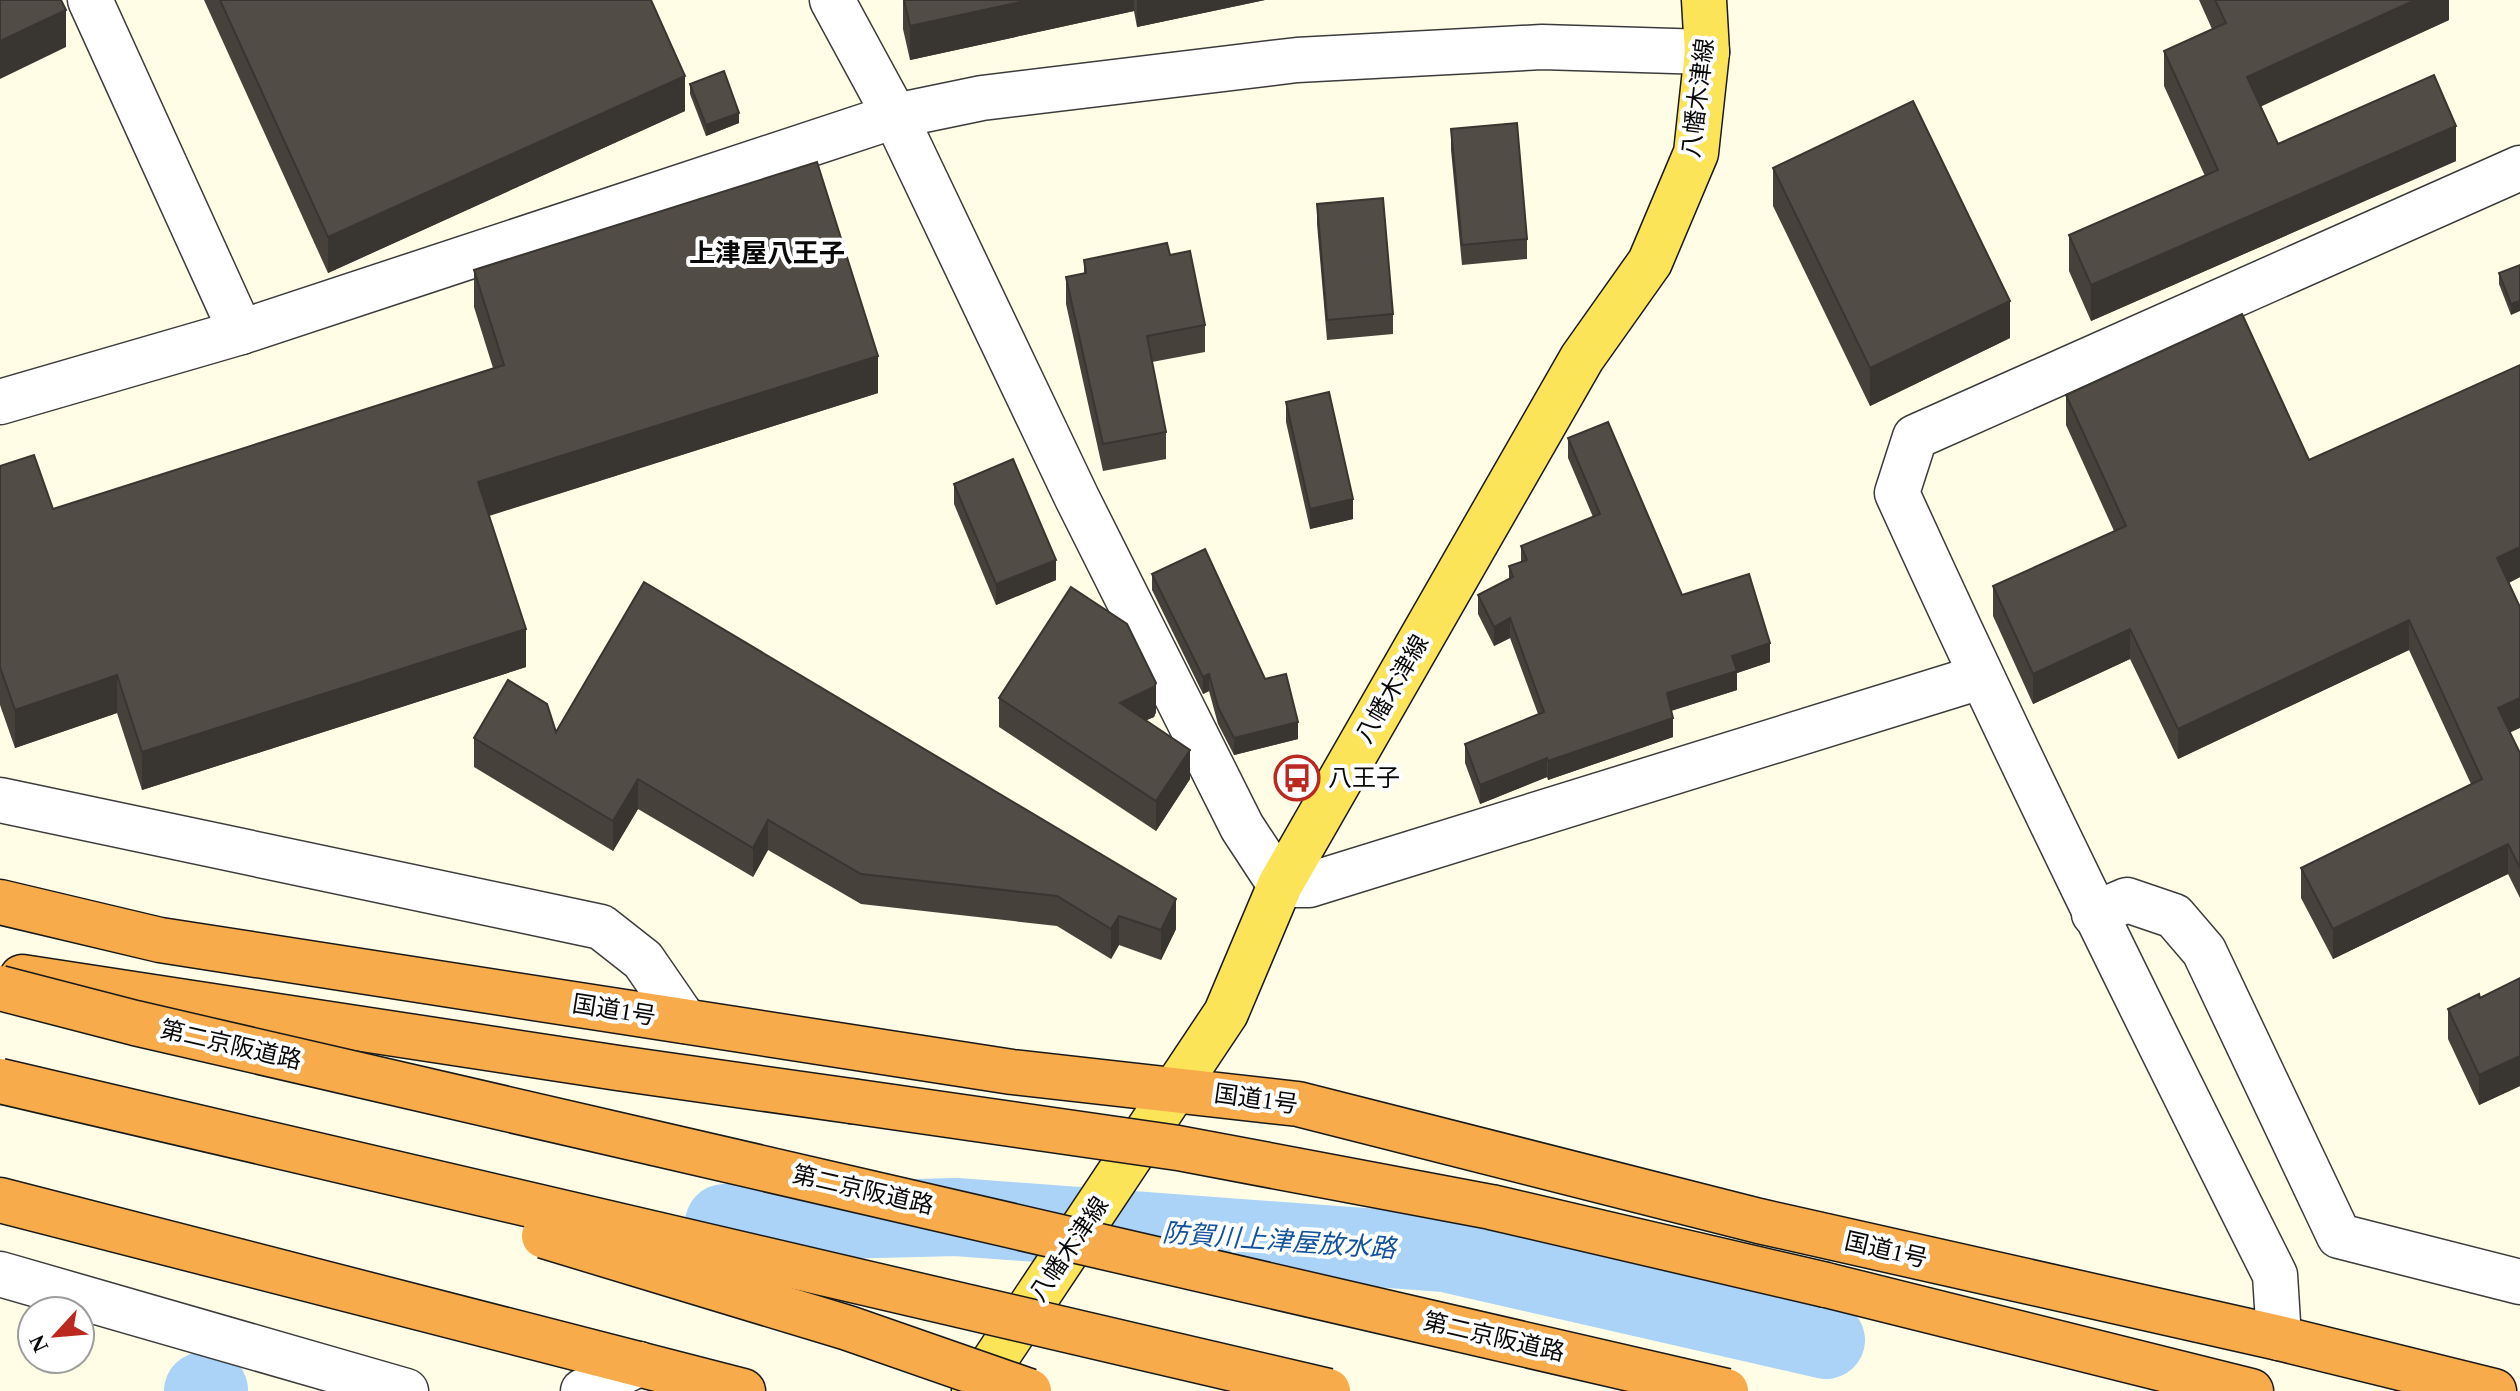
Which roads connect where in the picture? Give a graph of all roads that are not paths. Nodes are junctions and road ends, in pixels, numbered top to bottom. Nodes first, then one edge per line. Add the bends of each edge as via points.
1 (90, 0) edge
2 (832, 0) edge
3 (1704, 0) edge
4 (1707, 52) junction
5 (895, 116) junction
6 (2520, 168) edge
7 (241, 332) junction
8 (0, 402) edge
9 (1980, 677) junction
10 (0, 800) edge
11 (1280, 885) junction
12 (0, 902) edge
13 (2094, 914) junction
14 (0, 974) edge
15 (0, 988) edge
16 (685, 1021) junction
17 (0, 1081) edge
18 (1178, 1089) junction
19 (0, 1101) edge
20 (0, 1200) edge
21 (0, 1274) edge
22 (2520, 1282) edge
23 (2279, 1338) junction
24 (639, 1364) junction
25 (406, 1391) edge
26 (583, 1391) edge
27 (743, 1391) edge
28 (974, 1391) edge
29 (1029, 1391) edge
30 (1328, 1391) edge
31 (1726, 1391) edge
32 (2251, 1391) edge
33 (2494, 1391) edge

1 - 7 street
2 - 5 street
3 - 4 main road, 八幡木津線
4 - 5 street via 1542,47 1297,60 982,98
4 - 11 main road, 八幡木津線 via 1696,153 1650,262 1582,358
5 - 7 street
5 - 11 street via 1077,498 1242,827
6 - 9 street via 1915,437 1897,493
7 - 8 street
9 - 11 street via 1309,885
9 - 13 street
10 - 16 street via 601,927 643,960
11 - 18 main road, 八幡木津線 via 1226,1013
12 - 16 highway, 国道1号 via 160,940
13 - 22 street via 2127,900 2174,916 2204,951 2339,1236
13 - 23 street via 2275,1275
14 - 32 highway, bridge via 1178,1148 1491,1207
15 - 31 highway, 第二京阪道路, bridge
16 - 18 highway, 国道1号 via 1012,1072
17 - 30 highway, bridge
18 - 23 highway, 国道1号 via 1298,1104 1759,1221
18 - 28 main road, 八幡木津線, bridge
19 - 29 highway, bridge via 568,1242 848,1328
20 - 24 highway
21 - 25 street
23 - 33 highway, 国道1号
24 - 26 street
24 - 27 highway

